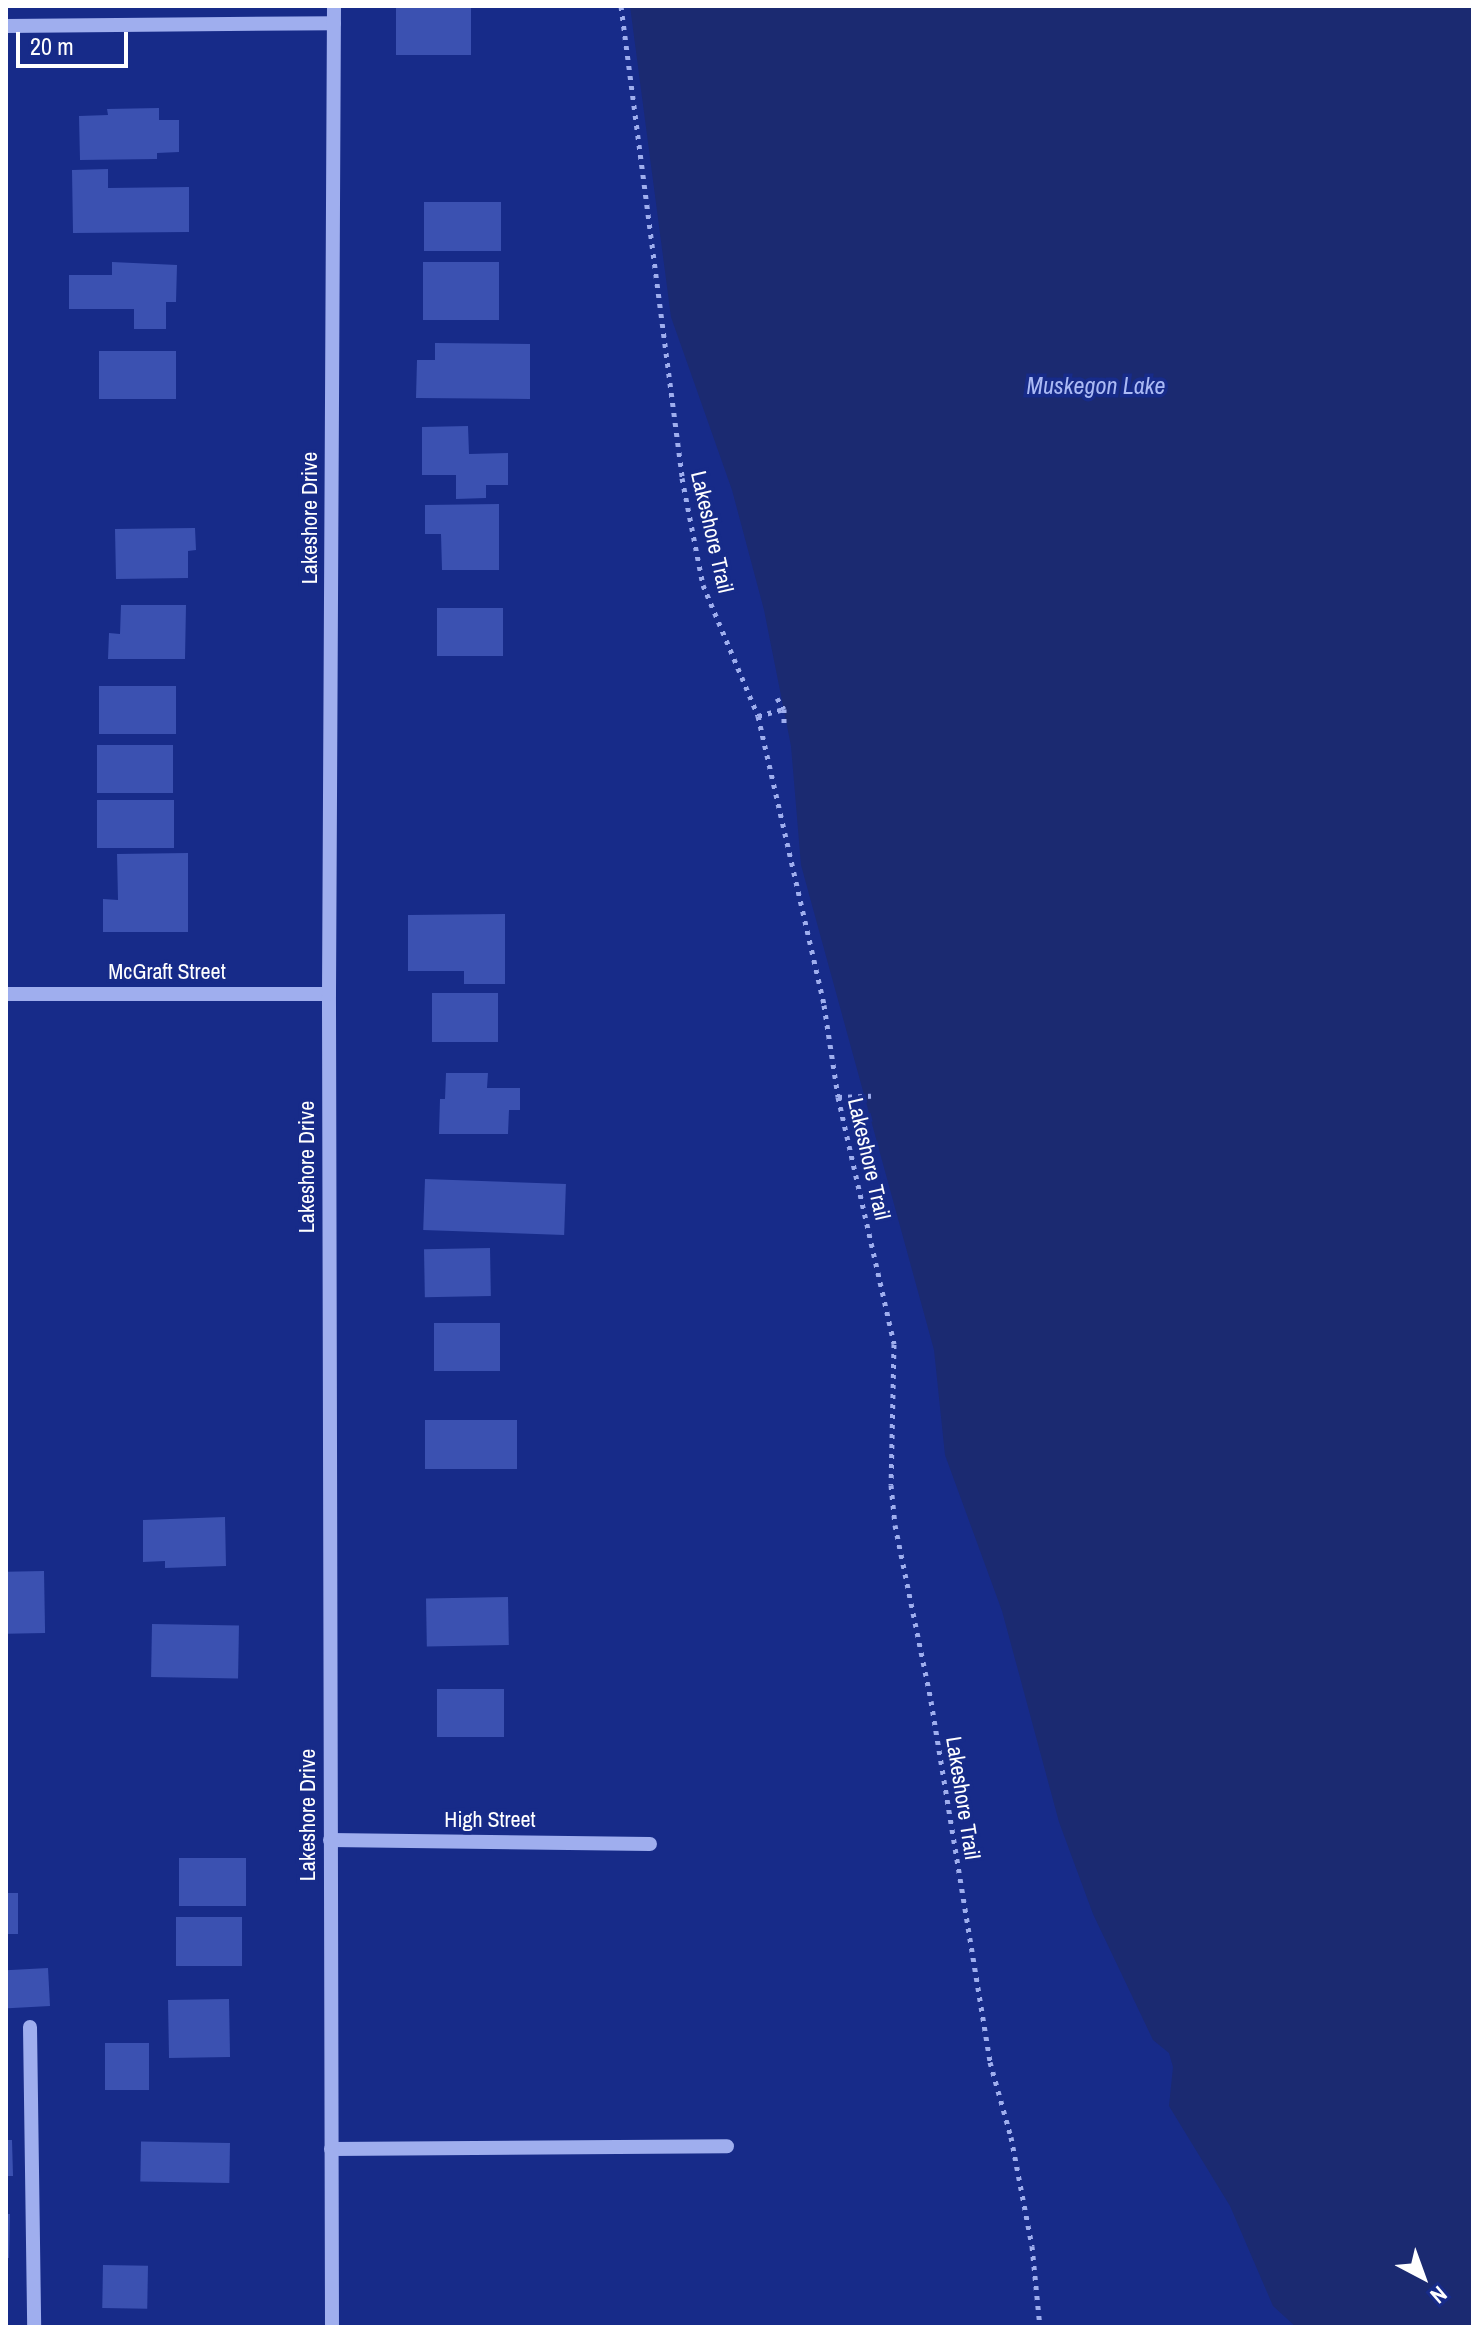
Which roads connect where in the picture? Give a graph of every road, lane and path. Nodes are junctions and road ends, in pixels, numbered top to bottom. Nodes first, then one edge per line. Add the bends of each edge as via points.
1 (334, 6) edge
2 (621, 6) edge
3 (334, 23) junction
4 (6, 26) edge
5 (777, 698) dead end
6 (784, 709) junction
7 (758, 716) junction
8 (784, 726) dead end
9 (6, 994) edge
10 (329, 994) junction
11 (871, 1096) dead end
12 (838, 1097) junction
13 (330, 1840) junction
14 (650, 1844) dead end
15 (30, 2027) dead end
16 (727, 2146) dead end
17 (331, 2149) junction
18 (34, 2327) edge
19 (332, 2327) edge
20 (1040, 2327) edge

1 - 3 street, Lakeshore Drive
2 - 7 path, Lakeshore Trail via 682,478 703,585
3 - 4 street
3 - 10 street, Lakeshore Drive
5 - 6 path
6 - 7 path
6 - 8 path
7 - 12 path, Lakeshore Trail via 824,1005
9 - 10 street, McGraft Street
10 - 13 street, Lakeshore Drive
11 - 12 path
12 - 20 path, Lakeshore Trail via 894,1344 895,1525 931,1701 990,2062 1032,2246
13 - 14 street, High Street
13 - 17 street, Lakeshore Drive
15 - 18 street
16 - 17 street
17 - 19 street, Lakeshore Drive

